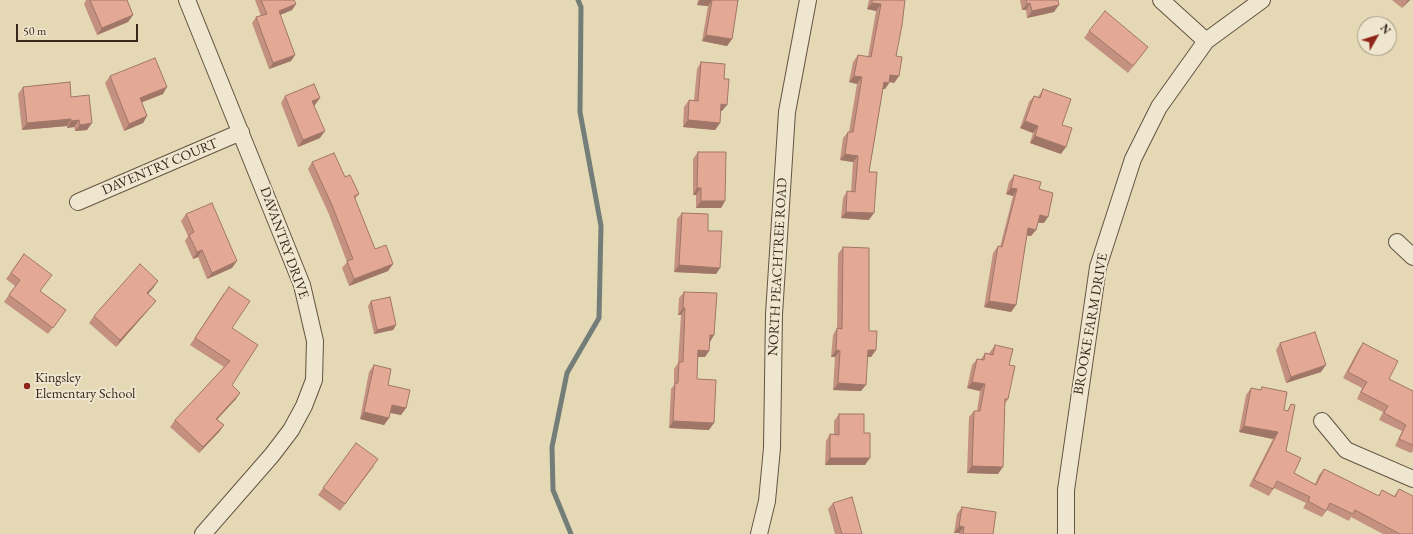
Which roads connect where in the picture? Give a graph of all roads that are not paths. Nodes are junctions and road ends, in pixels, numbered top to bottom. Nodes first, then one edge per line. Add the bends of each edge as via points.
1 (188, 0) edge
2 (808, 0) edge
3 (1161, 0) edge
4 (1262, 0) edge
5 (1206, 41) junction
6 (241, 132) junction
7 (78, 202) dead end
8 (1397, 242) dead end
9 (1413, 257) edge
10 (1322, 421) dead end
11 (1413, 479) edge
12 (202, 534) edge
13 (759, 534) edge
14 (1066, 534) edge

1 - 6 street, DAVANTRY DRIVE
2 - 13 street, NORTH PEACHTREE ROAD via 787,112 774,314 772,448 767,501
3 - 5 street
4 - 5 street, BROOKE FARM DRIVE
5 - 14 street, BROOKE FARM DRIVE via 1159,107 1133,159 1098,267 1066,490
6 - 7 street, DAVENTRY COURT
6 - 12 street, DAVANTRY DRIVE via 302,285 315,341 314,380 291,430
8 - 9 street
10 - 11 street via 1346,450

